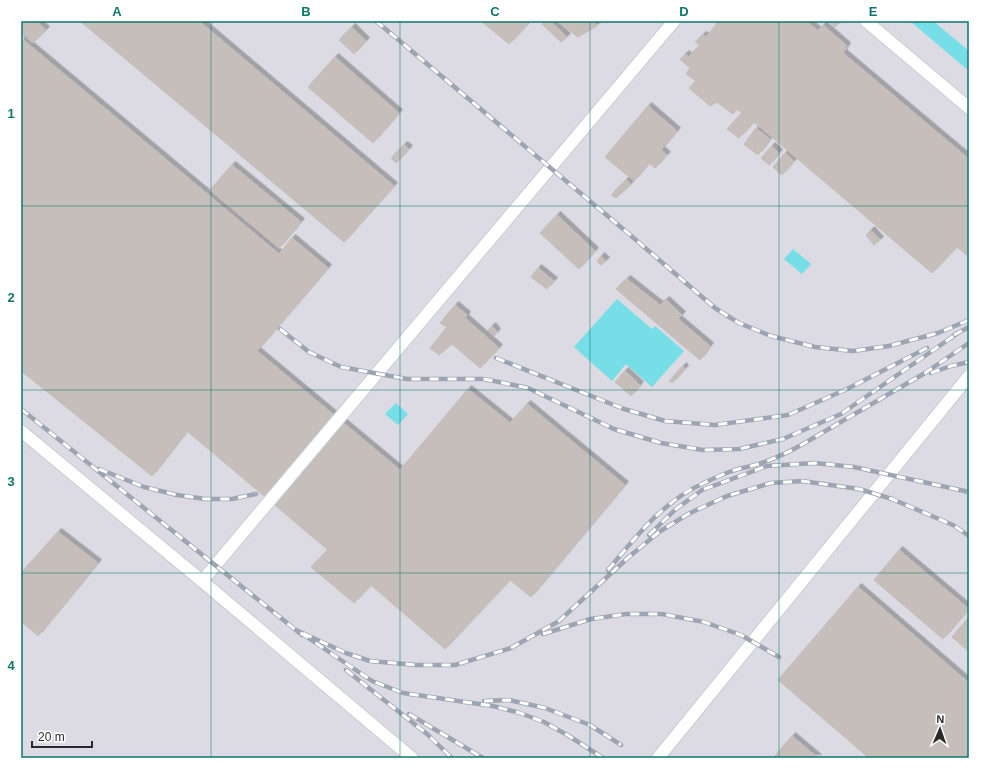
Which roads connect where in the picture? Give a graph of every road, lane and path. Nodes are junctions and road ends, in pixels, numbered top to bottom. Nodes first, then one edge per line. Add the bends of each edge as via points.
1 (674, 21) edge
2 (866, 21) edge
3 (969, 108) edge
4 (969, 376) edge
5 (21, 431) edge
6 (202, 581) junction
7 (412, 758) edge
8 (658, 758) edge

1 - 6 lane
2 - 3 lane
4 - 8 lane
5 - 6 lane
6 - 7 lane

